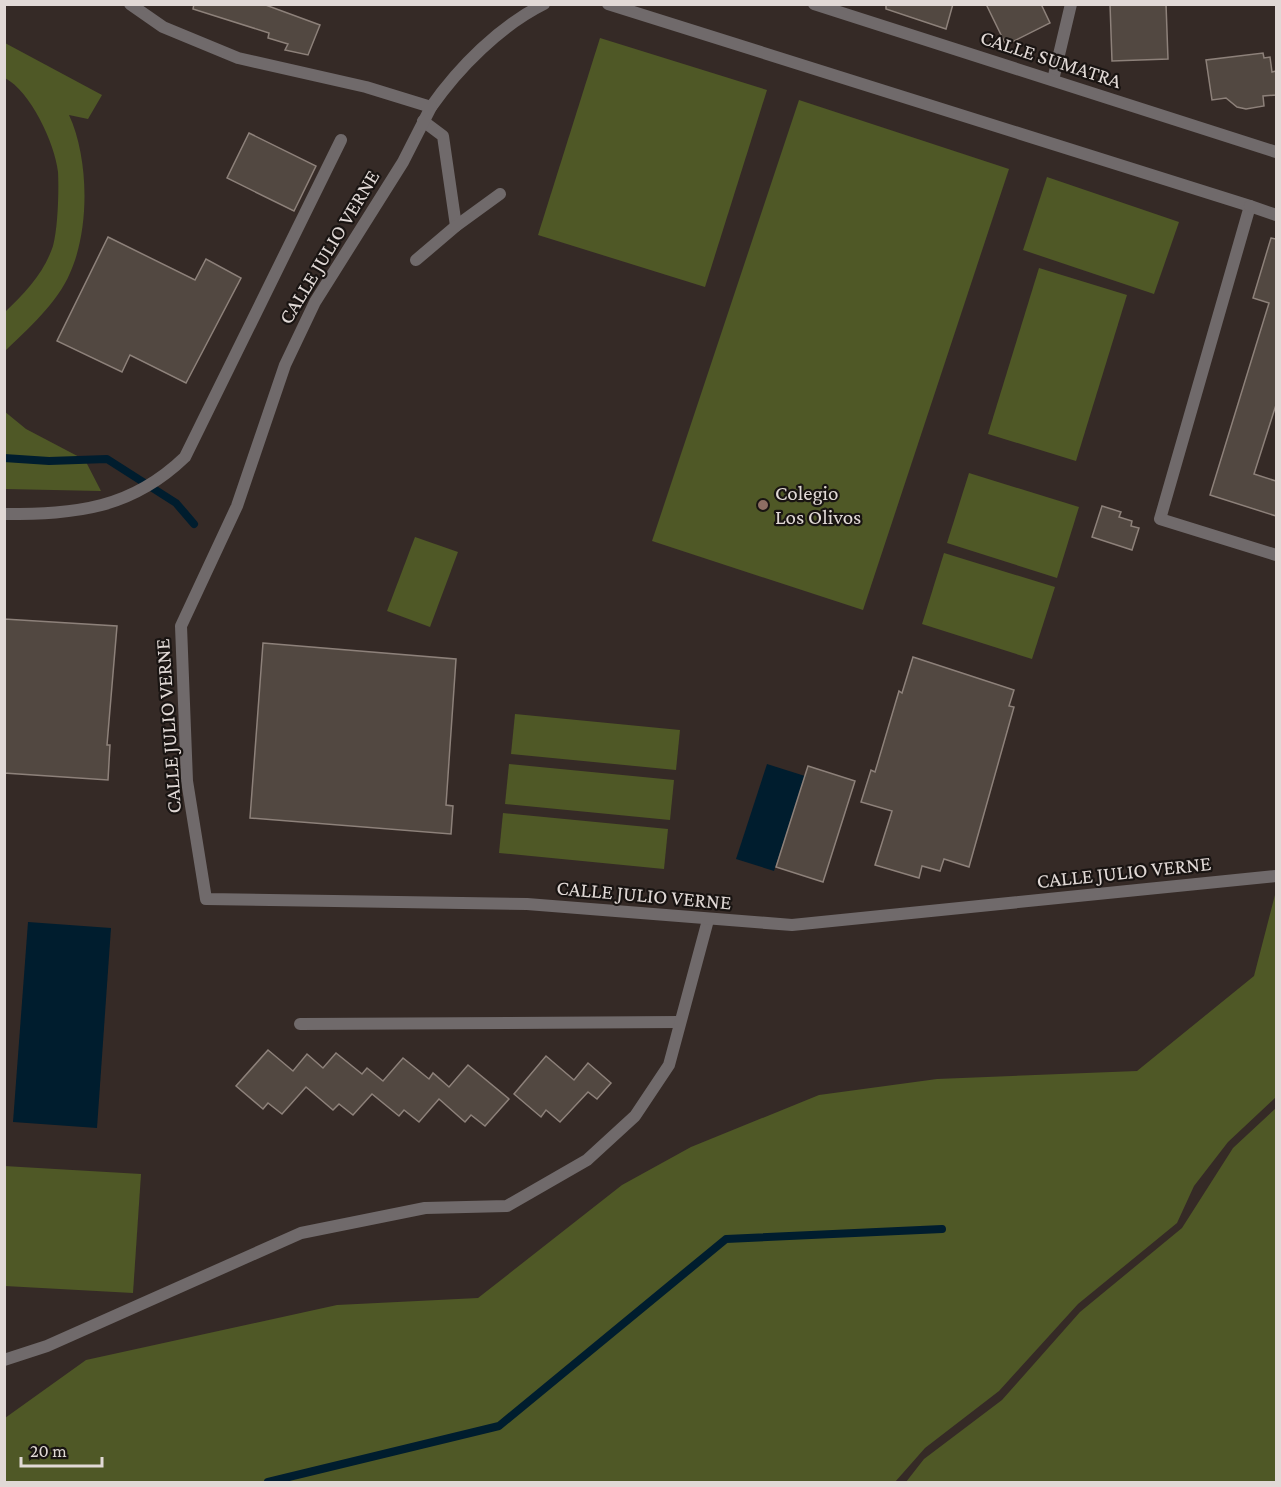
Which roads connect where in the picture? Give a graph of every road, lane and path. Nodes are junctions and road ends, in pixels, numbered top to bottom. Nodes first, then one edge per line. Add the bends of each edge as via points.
1 (129, 4) edge
2 (544, 4) edge
3 (608, 4) edge
4 (814, 4) edge
5 (1071, 4) edge
6 (1053, 80) junction
7 (431, 107) junction
8 (423, 121) junction
9 (341, 140) dead end
10 (1276, 152) edge
11 (500, 194) dead end
12 (1250, 206) junction
13 (1276, 215) edge
14 (456, 226) junction
15 (417, 260) dead end
16 (4, 514) edge
17 (1276, 555) edge
18 (1276, 876) edge
19 (708, 920) junction
20 (680, 1022) junction
21 (300, 1023) dead end
22 (4, 1360) edge

1 - 7 street via 164,27 238,58 366,87
2 - 7 street, CALLE JULIO VERNE via 521,16 449,81
3 - 12 street
4 - 6 street, CALLE SUMATRA
5 - 6 street
6 - 10 street, CALLE SUMATRA
7 - 8 street, CALLE JULIO VERNE
8 - 14 street via 443,136
8 - 19 street, CALLE JULIO VERNE via 403,162 315,302 290,354 237,506 181,626 187,781 206,899 527,904
9 - 16 street via 185,457 164,477 109,506 50,514
11 - 14 street
12 - 13 street
12 - 17 street via 1160,519
14 - 15 street
18 - 19 street, CALLE JULIO VERNE via 792,925
19 - 20 street
20 - 21 street
20 - 22 street via 669,1065 635,1116 587,1160 507,1206 424,1208 301,1233 47,1346

